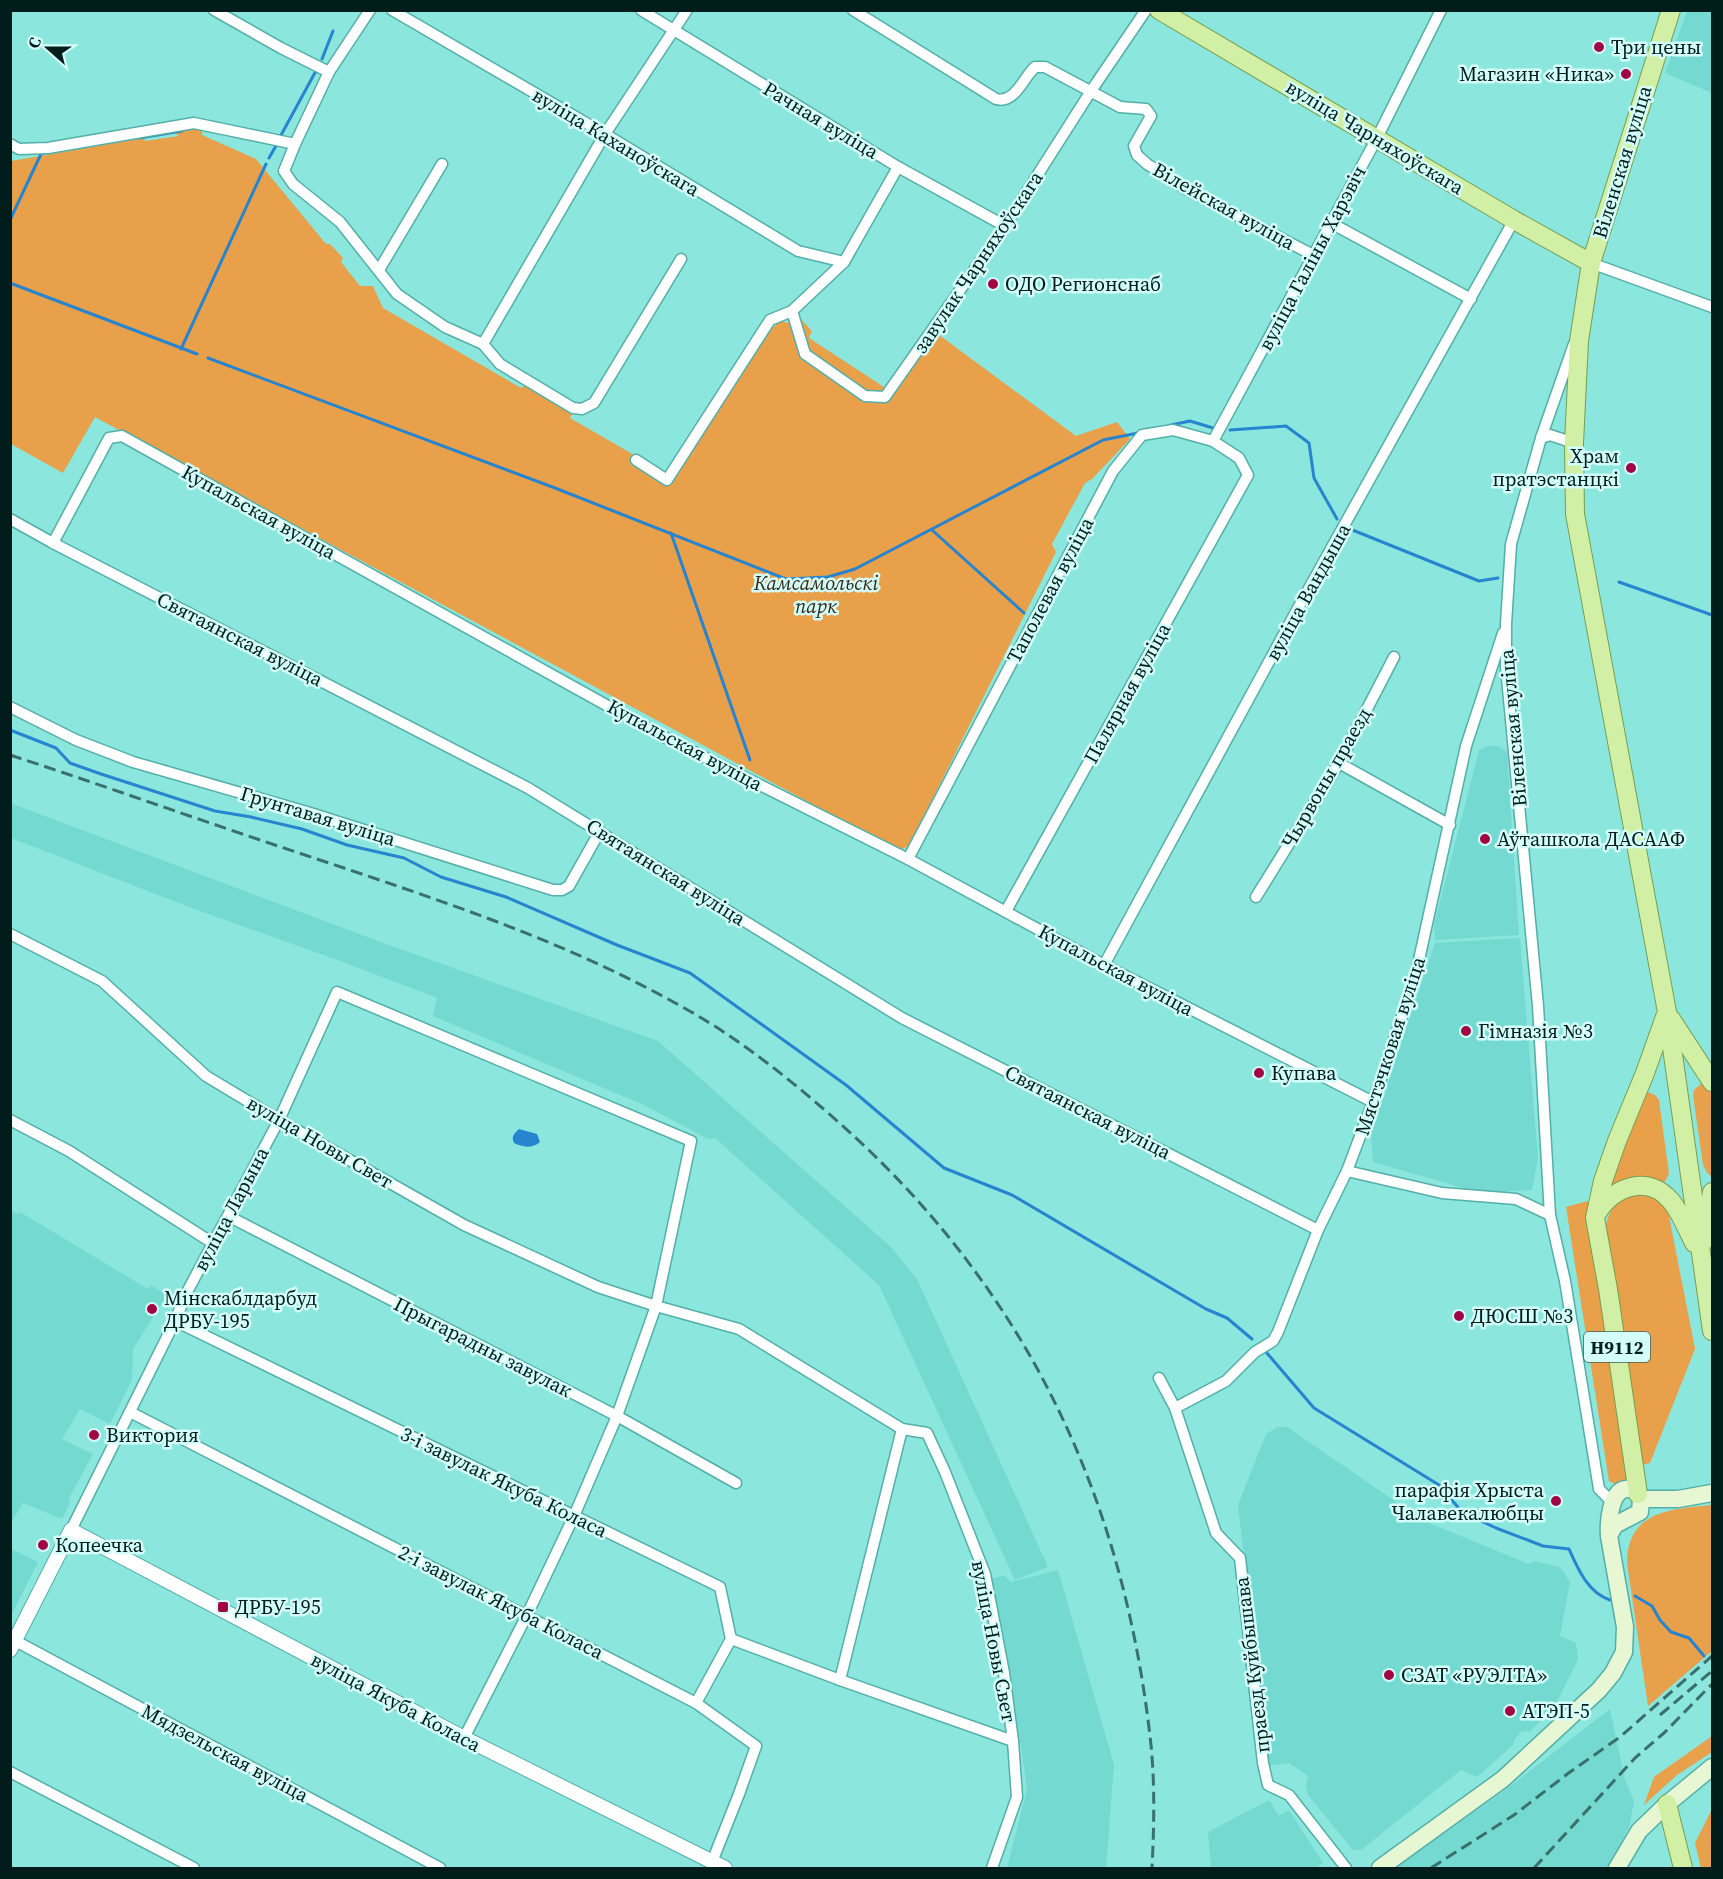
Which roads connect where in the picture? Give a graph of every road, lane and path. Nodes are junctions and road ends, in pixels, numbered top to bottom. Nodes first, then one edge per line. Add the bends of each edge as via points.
1 (214, 10) edge
2 (370, 10) edge
3 (392, 10) edge
4 (641, 10) edge
5 (687, 10) edge
6 (853, 10) edge
7 (1146, 10) edge
8 (1159, 10) edge
9 (1441, 10) edge
10 (1671, 10) edge
11 (674, 30) junction
12 (329, 72) junction
13 (1091, 91) junction
14 (605, 134) junction
15 (1377, 138) junction
16 (10, 144) edge
17 (295, 144) junction
18 (442, 164) dead end
19 (898, 167) junction
20 (1514, 220) junction
21 (1331, 223) junction
22 (1005, 226) junction
23 (1312, 255) junction
24 (681, 259) dead end
25 (844, 262) junction
26 (1591, 263) junction
27 (379, 270) junction
28 (1471, 300) junction
29 (1713, 307) edge
30 (792, 311) junction
31 (1583, 316) junction
32 (483, 344) junction
33 (1541, 438) junction
34 (1214, 441) junction
35 (1574, 443) junction
36 (636, 460) dead end
37 (1248, 475) joint
38 (10, 519) edge
39 (53, 543) junction
40 (1506, 624) junction
41 (1394, 657) dead end
42 (1492, 665) junction
43 (1506, 667) junction
44 (10, 707) edge
45 (1339, 763) junction
46 (1450, 825) junction
47 (600, 831) junction
48 (908, 859) junction
49 (1256, 897) dead end
50 (1006, 911) junction
51 (10, 934) edge
52 (1104, 965) junction
53 (1667, 1012) junction
54 (1712, 1082) edge
55 (1373, 1102) junction
56 (10, 1120) edge
57 (279, 1120) junction
58 (1347, 1171) junction
59 (1713, 1192) edge
60 (1550, 1215) junction
61 (228, 1216) junction
62 (1595, 1218) junction
63 (1318, 1230) junction
64 (213, 1245) junction
65 (1701, 1260) junction
66 (656, 1306) junction
67 (175, 1322) junction
68 (1713, 1331) edge
69 (1159, 1378) dead end
70 (1175, 1408) junction
71 (130, 1412) junction
72 (617, 1416) junction
73 (902, 1429) junction
74 (736, 1483) dead end
75 (1713, 1493) edge
76 (1640, 1494) junction
77 (1613, 1503) junction
78 (574, 1516) junction
79 (1626, 1519) junction
80 (71, 1530) junction
81 (1608, 1530) junction
82 (526, 1615) junction
83 (732, 1638) junction
84 (12, 1643) edge
85 (840, 1680) junction
86 (696, 1703) junction
87 (464, 1738) junction
88 (1013, 1741) junction
89 (1713, 1767) edge
90 (10, 1772) edge
91 (1667, 1804) junction
92 (712, 1862) junction
93 (194, 1869) edge
94 (440, 1869) edge
95 (725, 1869) edge
96 (992, 1869) edge
97 (1346, 1869) edge
98 (1380, 1869) edge
99 (1617, 1869) edge
100 (1683, 1869) edge

1 - 12 street
2 - 12 street
3 - 14 street, вуліца Каханоўскага
4 - 11 street, Рачная вуліца
5 - 11 street
6 - 13 street, Вілейская вуліца via 996,99 1003,101 1013,96 1035,67 1045,67
7 - 13 street, завулак Чарняхоўскага
8 - 15 main road, вуліца Чарняхоўскага
9 - 15 street, вуліца Галіны Харэвіч
10 - 26 main road, Віленская вуліца
11 - 14 street
11 - 19 street, Рачная вуліца
12 - 17 street
13 - 22 street, завулак Чарняхоўскага
13 - 23 street, Вілейская вуліца via 1120,106 1146,109 1151,116 1134,146 1147,164 1186,189
14 - 25 street, вуліца Каханоўскага via 798,251
14 - 32 street
15 - 20 main road, вуліца Чарняхоўскага
15 - 21 street, вуліца Галіны Харэвіч
16 - 17 street via 19,149 48,148 194,123
17 - 27 street via 284,171 293,184 340,222
18 - 27 street
19 - 22 street, Рачная вуліца
19 - 25 street
20 - 26 main road, вуліца Чарняхоўскага
20 - 28 street, вуліца Вандыша
21 - 23 street, вуліца Галіны Харэвіч
21 - 28 street
22 - 30 street, завулак Чарняхоўскага via 885,397 865,396 805,354
23 - 34 street, вуліца Галіны Харэвіч
24 - 32 street via 594,403 582,409 573,408 501,364
25 - 30 street
26 - 29 street
26 - 31 main road, Віленская вуліца
27 - 32 street via 397,294 445,327
28 - 52 street, вуліца Вандыша
30 - 36 street via 770,320 667,480
31 - 33 street, Віленская вуліца
31 - 35 main road, Віленская вуліца
33 - 35 street via 1550,435
33 - 40 street, Віленская вуліца via 1511,544
34 - 37 street, Таполевая вуліца via 1239,458
34 - 48 street, Таполевая вуліца via 1173,430 1142,435 1113,471
35 - 53 main road, Віленская вуліца via 1575,514
37 - 50 street, Палярная вуліца
38 - 39 street, Святаянская вуліца
39 - 47 street, Святаянская вуліца via 518,783
39 - 48 street, Купальская вуліца via 109,438 122,436 660,735
40 - 42 street, Мястэчковая вуліца
40 - 43 street, Віленская вуліца
41 - 45 street, Чырвоны праезд
42 - 43 street
42 - 46 street, Мястэчковая вуліца via 1466,746
43 - 60 street, Віленская вуліца via 1538,1006
44 - 47 street, Грунтавая вуліца via 76,740 133,762 553,890 569,886
45 - 46 street
45 - 49 street, Чырвоны праезд
46 - 55 street, Мястэчковая вуліца via 1415,978
47 - 63 street, Святаянская вуліца via 902,1018
48 - 50 street, Купальская вуліца
50 - 52 street, Купальская вуліца
51 - 57 street, вуліца Новы Свет via 102,981 207,1076
52 - 55 street, Купальская вуліца
53 - 54 main road
53 - 62 main road, Н9112 via 1603,1181
53 - 65 main road, Віленская вуліца
55 - 58 street, Мястэчковая вуліца
56 - 64 street via 69,1151
57 - 61 street, вуліца Ларына
57 - 66 street, вуліца Новы Свет via 464,1225 598,1287
57 - 66 street, вуліца Ларына via 337,992 691,1142
58 - 60 street via 1442,1193 1516,1199
58 - 63 street, Мястэчковая вуліца
59 - 65 main road
60 - 77 street, Віленская вуліца via 1565,1281 1599,1490
61 - 64 street, вуліца Ларына
61 - 72 street, Прыгарадны завулак
62 - 65 main road via 1603,1205 1624,1188 1653,1187 1672,1202
62 - 76 main road, Н9112
63 - 70 street, Мястэчковая вуліца via 1273,1341 1255,1352 1226,1381
64 - 67 street, вуліца Ларына
65 - 68 main road, Віленская вуліца
66 - 72 street
66 - 73 street, вуліца Новы Свет via 739,1329
67 - 71 street, вуліца Ларына
67 - 78 street, 3-і завулак Якуба Коласа
69 - 70 street, праезд Куйбышава
70 - 97 street, праезд Куйбышава via 1216,1533 1240,1558 1268,1785 1289,1795
71 - 80 street, вуліца Ларына
71 - 82 street, 2-і завулак Якуба Коласа
72 - 74 street, Прыгарадны завулак
72 - 78 street
73 - 85 street
73 - 88 street, вуліца Новы Свет via 927,1433 985,1574
75 - 76 main road via 1678,1499
76 - 77 main road via 1620,1491
76 - 79 main road via 1636,1515
77 - 79 main road via 1616,1514
77 - 81 main road
78 - 82 street
78 - 83 street, 3-і завулак Якуба Коласа via 720,1587
79 - 81 main road
80 - 84 street, вуліца Ларына
80 - 87 street, вуліца Якуба Коласа
81 - 98 main road via 1626,1640 1613,1673 1503,1779
82 - 86 street, 2-і завулак Якуба Коласа
82 - 87 street
83 - 85 street, вуліца Новы Свет
83 - 86 street
84 - 94 street, Мядзельская вуліца
85 - 88 street, вуліца Новы Свет
86 - 92 street, 2-і завулак Якуба Коласа via 756,1746
87 - 92 street, вуліца Якуба Коласа
88 - 96 street, вуліца Новы Свет via 1017,1797
89 - 91 main road
90 - 93 street
91 - 99 main road via 1639,1831
91 - 100 main road
92 - 95 street, вуліца Якуба Коласа

